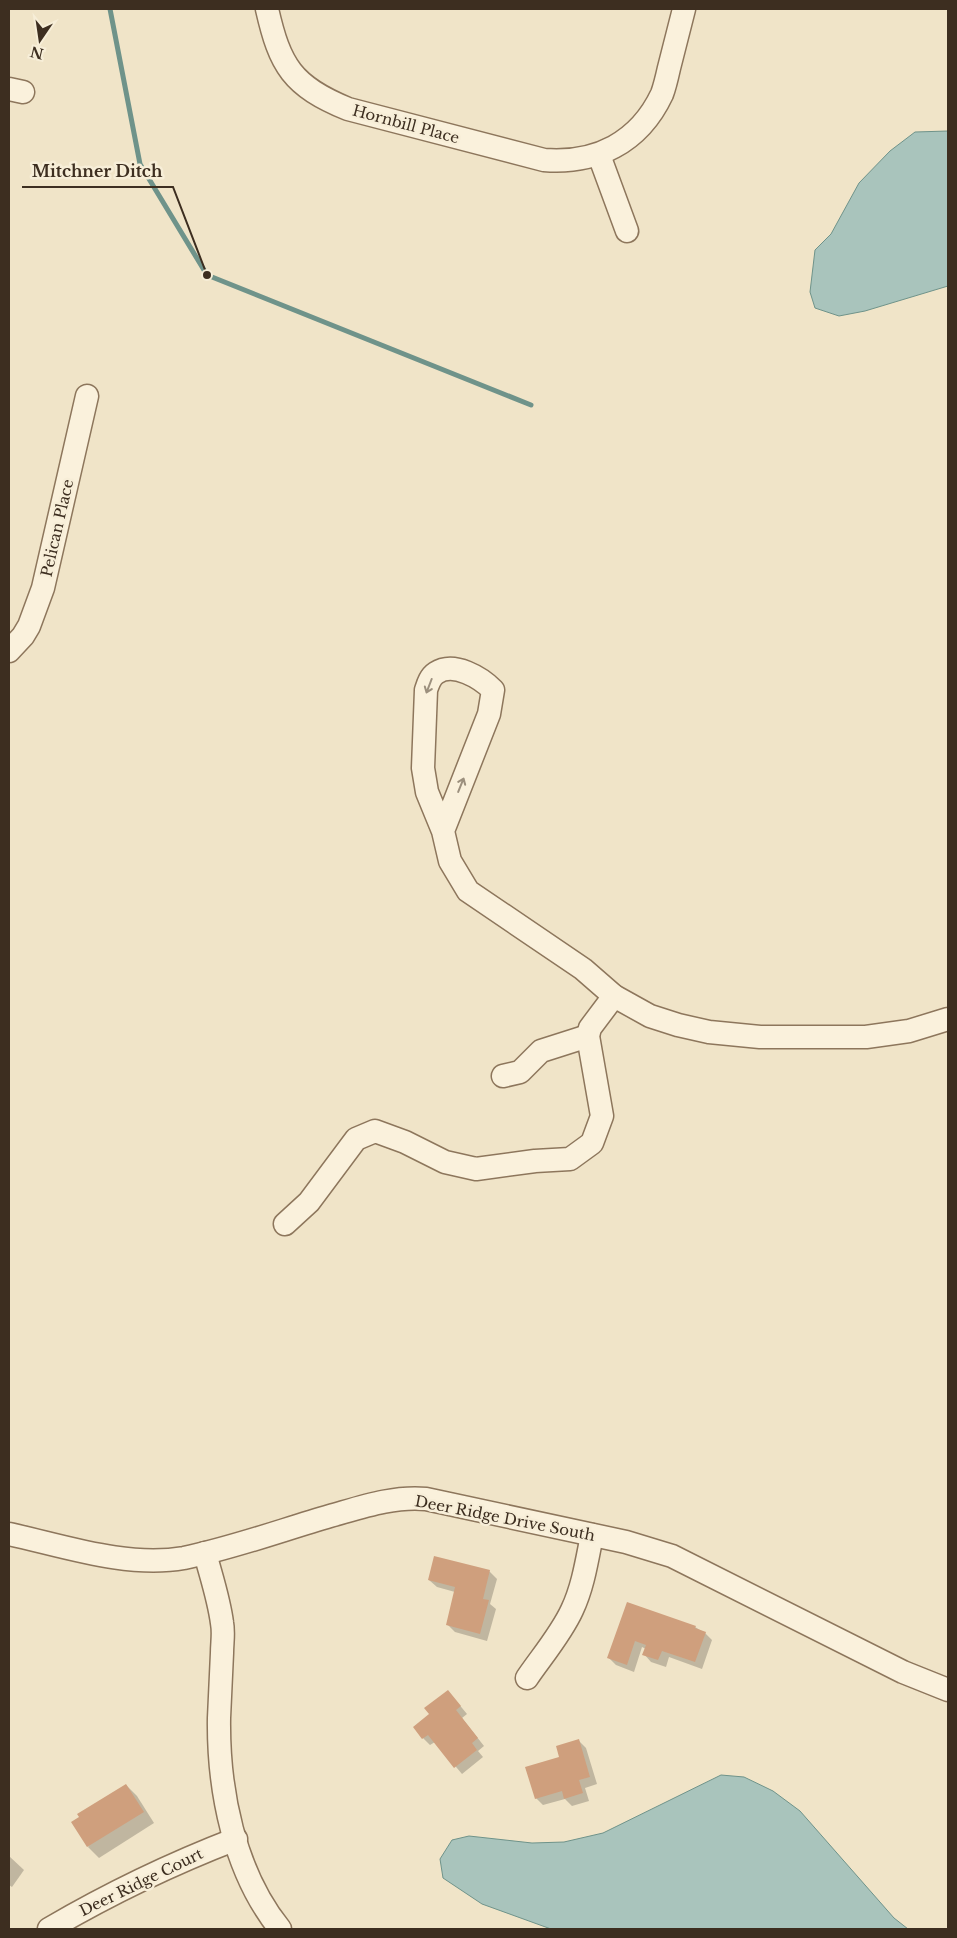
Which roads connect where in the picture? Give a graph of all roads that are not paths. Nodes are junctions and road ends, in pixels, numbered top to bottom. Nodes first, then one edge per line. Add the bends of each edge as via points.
1 (267, 9) edge
2 (684, 9) edge
3 (599, 155) junction
4 (627, 231) dead end
5 (87, 396) dead end
6 (9, 651) edge
7 (443, 831) junction
8 (614, 996) junction
9 (948, 1019) edge
10 (588, 1036) junction
11 (503, 1076) dead end
12 (285, 1224) dead end
13 (9, 1534) edge
14 (592, 1535) junction
15 (205, 1553) junction
16 (527, 1678) dead end
17 (948, 1690) edge
18 (236, 1840) junction
19 (49, 1929) edge
20 (280, 1929) edge

1 - 3 street, Hornbill Place via 275,42 286,63 301,83 335,104 544,160
2 - 3 street via 663,92 654,110 643,125
3 - 4 street
5 - 6 street, Pelican Place via 43,588 29,626
7 -> 7 street via 489,714 493,690 483,680 454,670 432,676 424,705 423,768 427,792
7 - 8 street via 450,861 468,891 584,969
8 - 9 street via 650,1016 678,1025 760,1037 866,1037 909,1031
8 - 10 street via 590,1028
10 - 11 street via 541,1051 520,1072
10 - 12 street via 602,1116 592,1143 570,1159 476,1169 445,1162 405,1142 375,1132 356,1139 309,1202
13 - 15 street, Deer Ridge Drive South via 143,1561
14 - 15 street, Deer Ridge Drive South via 440,1502 405,1498 367,1505
14 - 16 street via 573,1609
14 - 17 street, Deer Ridge Drive South via 641,1546 688,1562 903,1672
15 - 18 street via 222,1624 221,1767
18 - 19 street, Deer Ridge Court via 204,1851 115,1892
18 - 20 street via 252,1882

